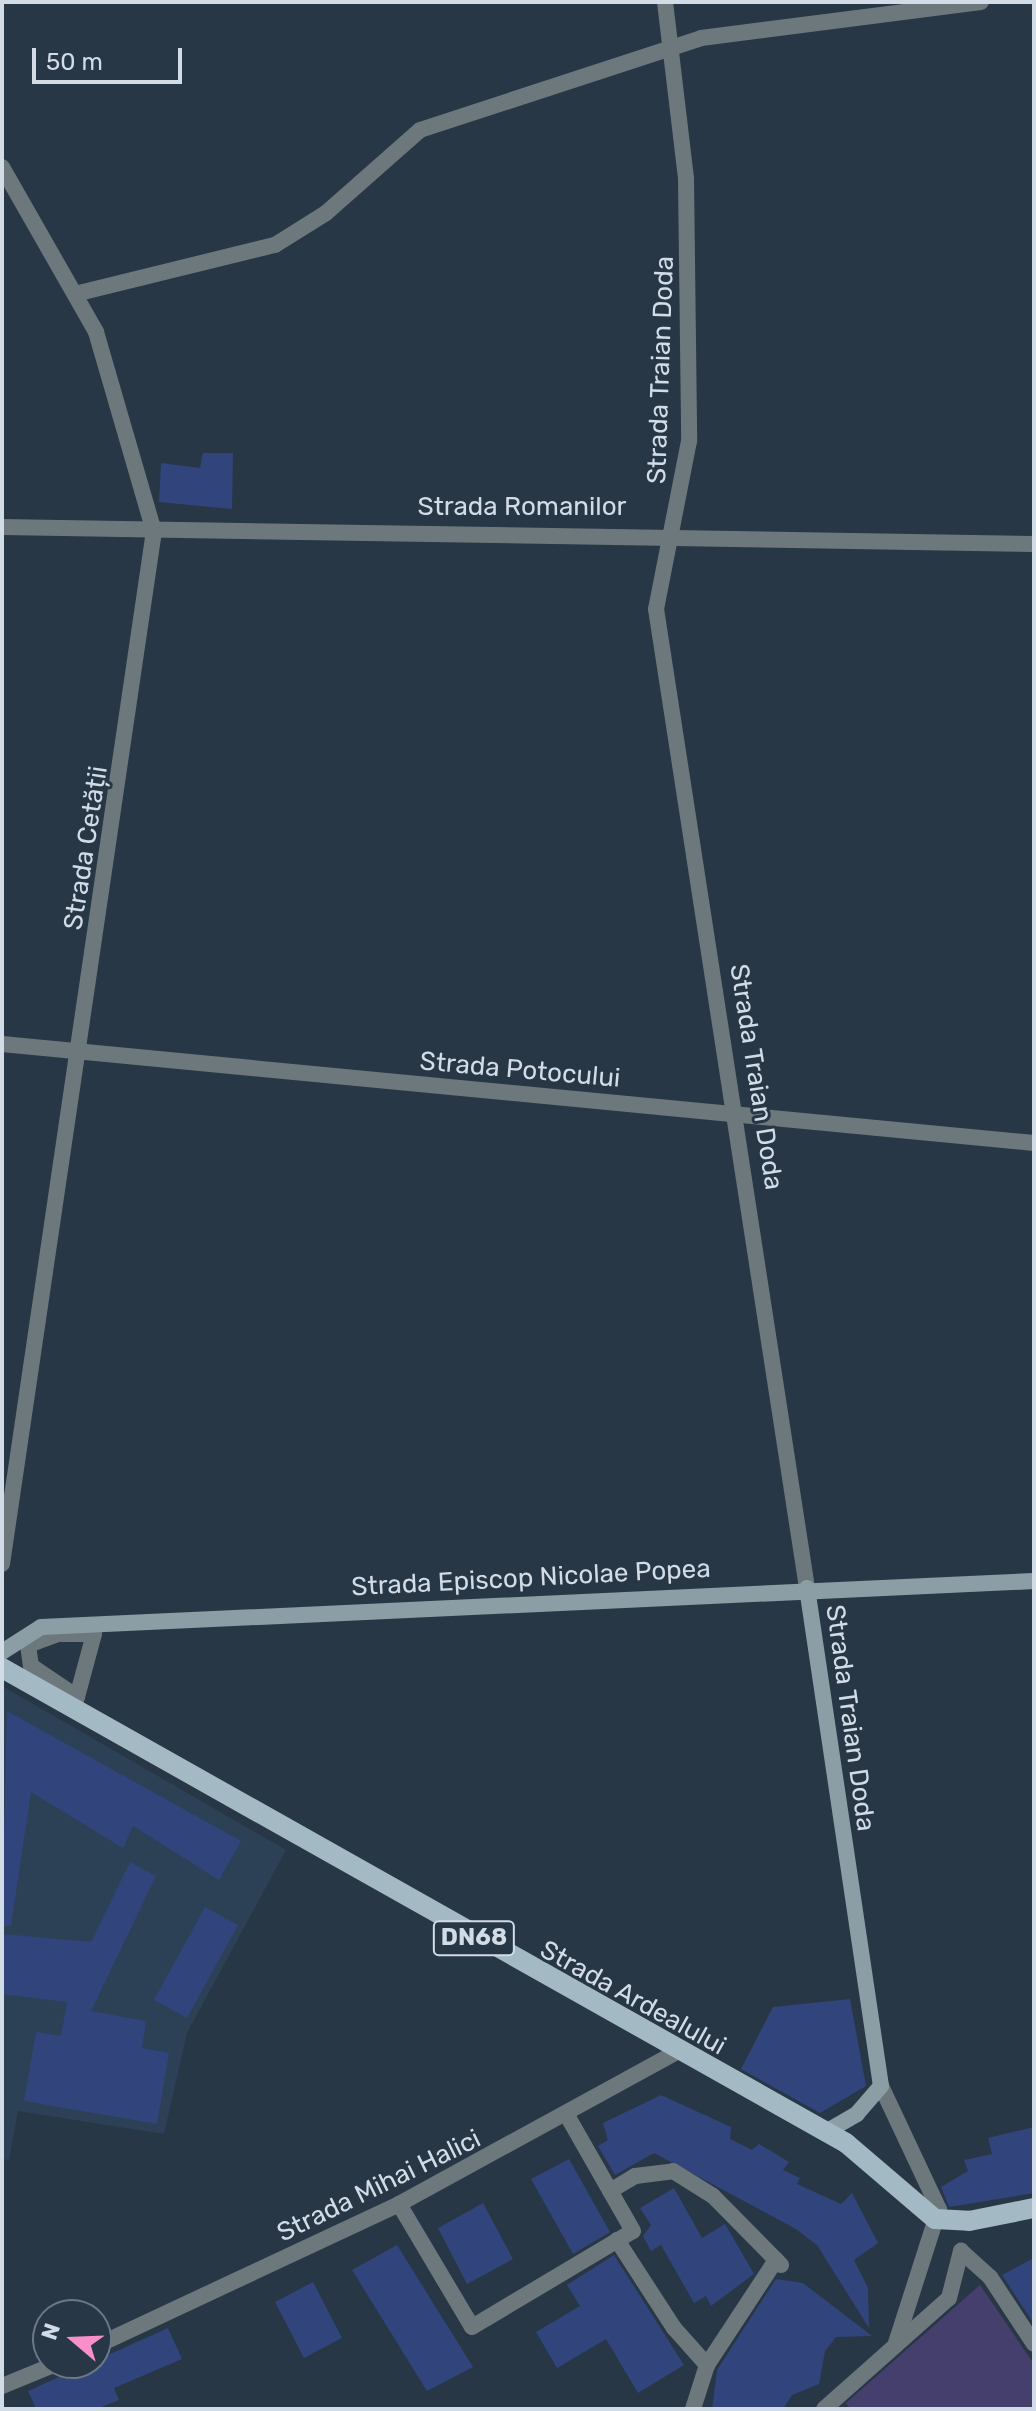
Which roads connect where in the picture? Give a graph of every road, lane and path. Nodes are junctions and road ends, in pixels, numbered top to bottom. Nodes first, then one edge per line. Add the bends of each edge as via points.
1 (665, 2) edge
2 (981, 2) edge
3 (670, 52) junction
4 (2, 167) edge
5 (79, 293) junction
6 (2, 527) edge
7 (154, 531) junction
8 (672, 533) junction
9 (1034, 544) edge
10 (2, 1044) edge
11 (79, 1053) junction
12 (738, 1111) junction
13 (1034, 1143) edge
14 (2, 1564) edge
15 (1034, 1581) edge
16 (807, 1588) junction
17 (95, 1629) junction
18 (2, 1652) edge
19 (2, 1668) edge
20 (75, 1703) junction
21 (675, 2053) junction
22 (881, 2086) junction
23 (568, 2117) junction
24 (826, 2132) junction
25 (610, 2191) junction
26 (399, 2204) junction
27 (1034, 2208) edge
28 (935, 2219) junction
29 (617, 2240) junction
30 (112, 2339) edge
31 (895, 2344) junction
32 (1034, 2344) edge
33 (707, 2365) junction
34 (32, 2374) edge
35 (2, 2386) edge
36 (693, 2409) edge
37 (824, 2409) edge

1 - 3 street, Strada Traian Doda
2 - 3 street via 701,38
3 - 5 street via 420,130 326,213 275,245
3 - 8 street, Strada Traian Doda via 689,258 689,441
4 - 5 street, Strada Cetății
5 - 7 street, Strada Cetății
6 - 7 street, Strada Romanilor
7 - 8 street, Strada Romanilor
7 - 11 street, Strada Cetății
8 - 9 street, Strada Romanilor
8 - 12 street, Strada Traian Doda via 656,609
10 - 11 street, Strada Potocului
11 - 12 street, Strada Potocului
11 - 14 street, Strada Cetății
12 - 13 street, Strada Potocului
12 - 16 street, Strada Traian Doda
15 - 16 main road, Strada Episcop Nicolae Popea
16 - 17 main road, Strada Episcop Nicolae Popea
16 - 22 main road, Strada Traian Doda
17 - 18 main road, Strada Episcop Nicolae Popea via 30,1629
17 - 20 street
17 - 20 street via 39,1639 25,1655
19 - 20 main road, Strada Ardealului / DN68
20 - 21 main road, Strada Ardealului / DN68
21 - 23 street, Strada Mihai Halici
21 - 24 main road, Strada Ardealului / DN68
22 - 24 main road via 857,2114
22 - 28 street via 939,2209
23 - 25 street
23 - 26 street, Strada Mihai Halici
24 - 28 main road, Strada Ardealului / DN68 via 889,2173
25 - 29 street via 633,2231
25 - 33 street via 653,2170 673,2171 713,2196 779,2262
26 - 29 street via 472,2327
26 - 30 street, Strada Mihai Halici
27 - 28 main road via 969,2221
28 - 31 street
29 - 33 street via 674,2328
31 - 32 street via 949,2298 961,2251 990,2277
31 - 37 street
33 - 36 street
34 - 35 street

